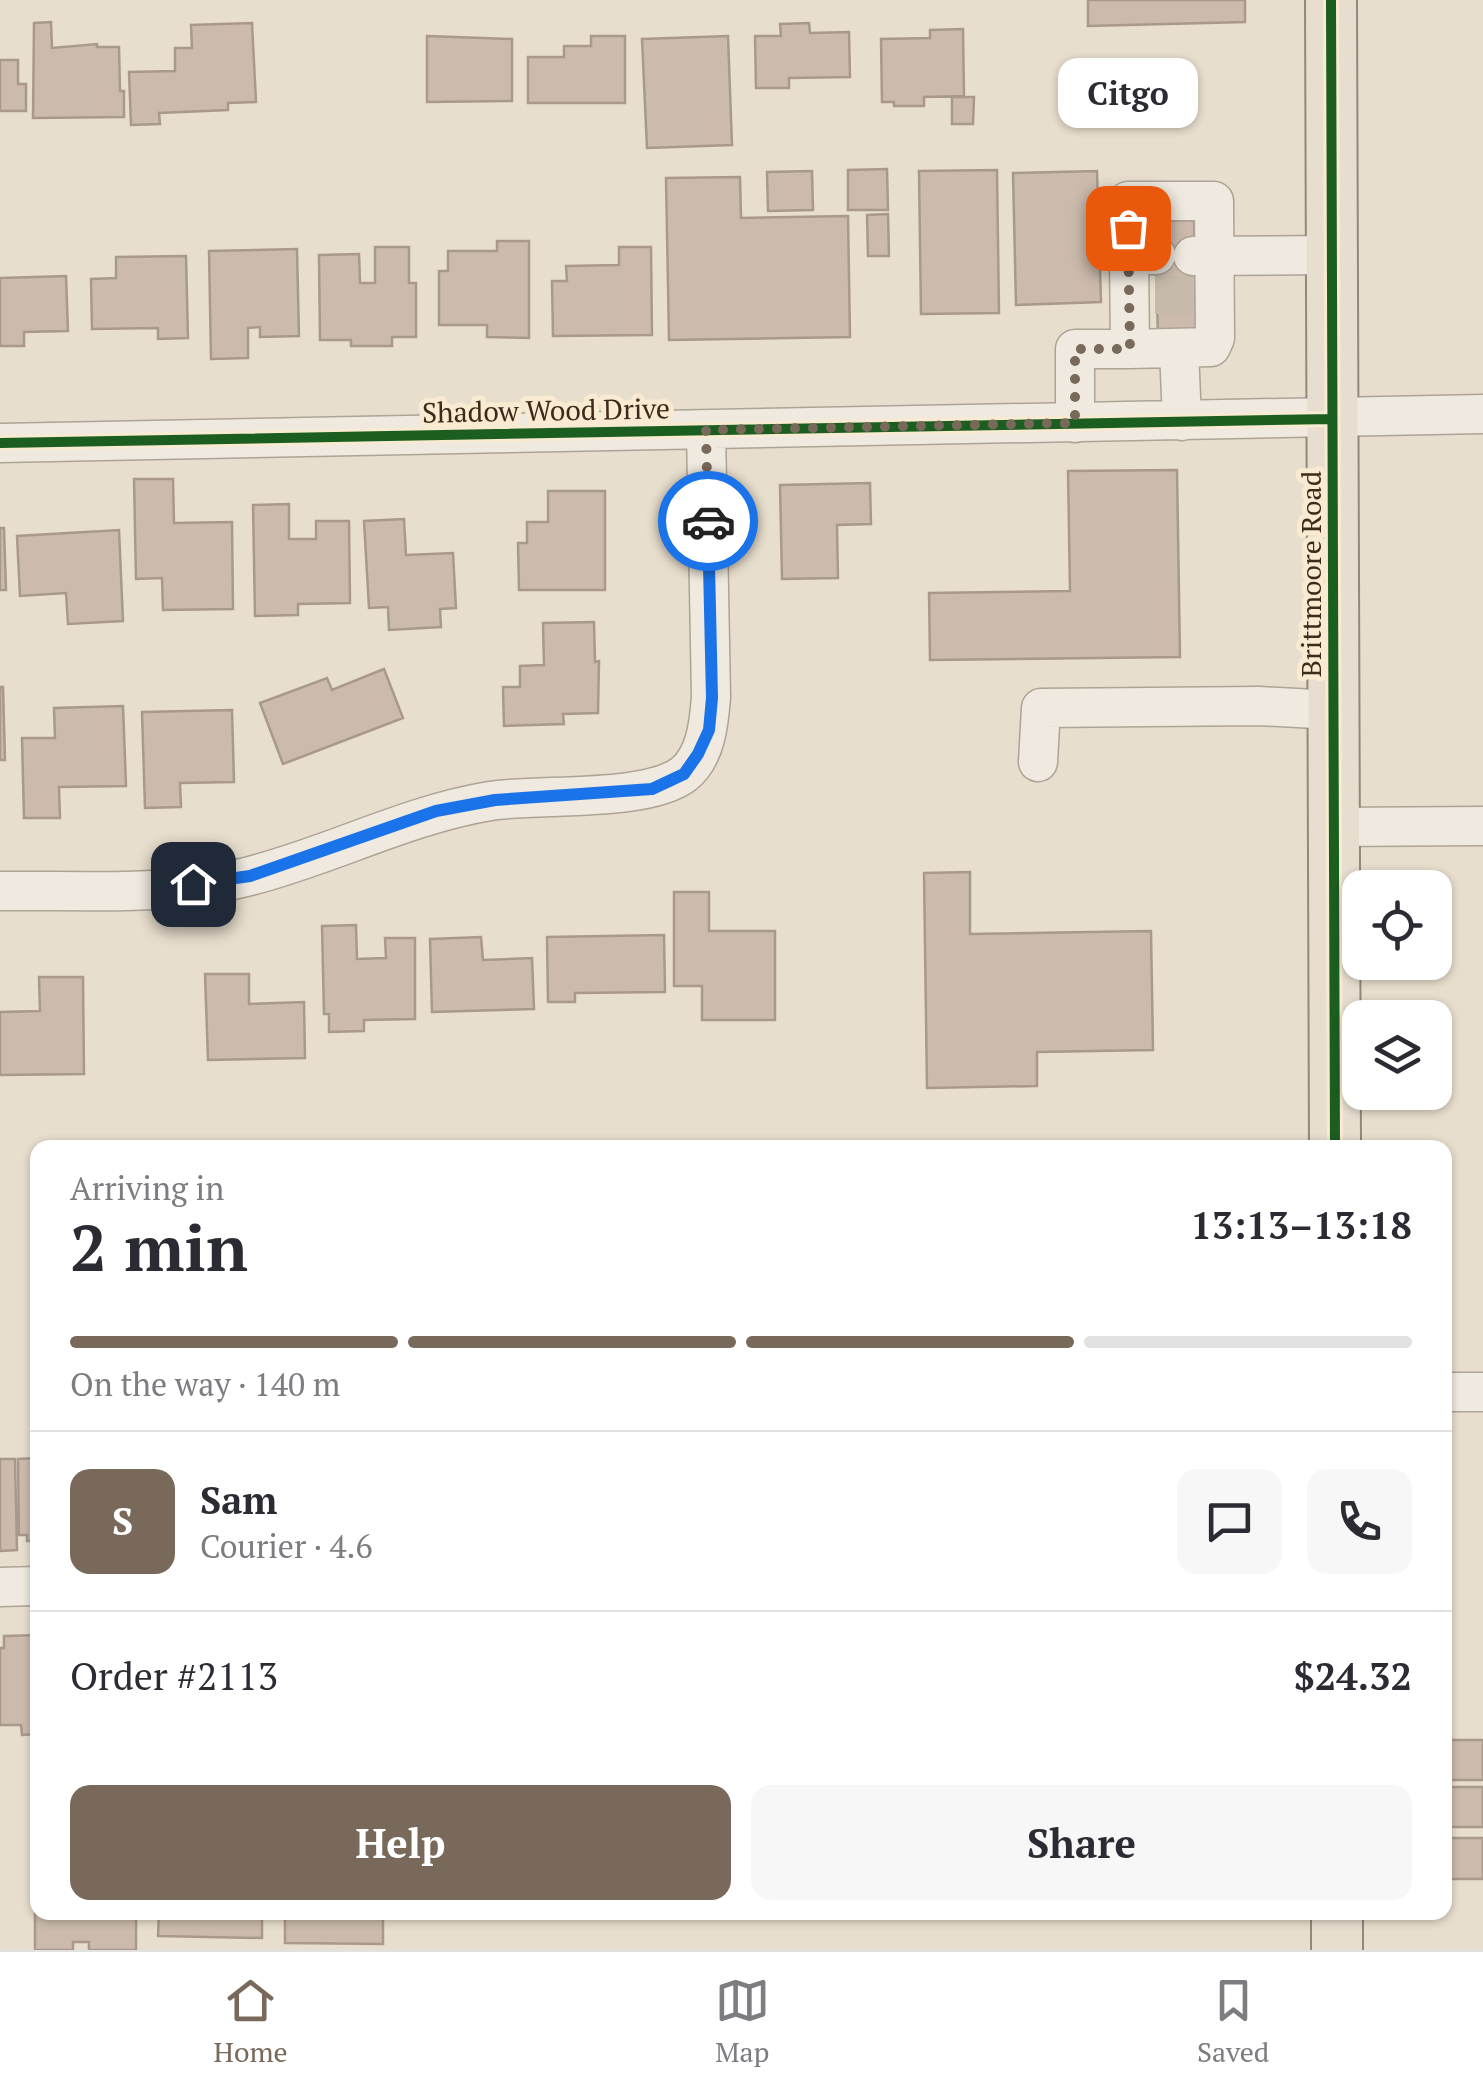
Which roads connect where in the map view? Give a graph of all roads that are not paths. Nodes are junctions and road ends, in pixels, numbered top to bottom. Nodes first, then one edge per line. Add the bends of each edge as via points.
1 (1331, 0) edge
2 (1332, 255) junction
3 (1204, 256) junction
4 (1130, 349) junction
5 (1179, 349) junction
6 (1483, 414) edge
7 (1332, 419) junction
8 (1182, 421) junction
9 (1075, 423) junction
10 (706, 430) junction
11 (0, 443) edge
12 (1334, 710) junction
13 (1038, 762) dead end
14 (1483, 826) edge
15 (1334, 827) junction
16 (0, 891) edge
17 (1335, 1140) edge
18 (1452, 1392) edge
19 (1483, 1392) edge
20 (30, 1586) edge
21 (0, 1587) edge
22 (1336, 1920) edge
23 (1336, 1950) edge

1 - 2 main road, Brittmoore Road
2 - 3 street
2 - 7 main road, Brittmoore Road
3 - 4 street via 1214,200 1128,201 1142,255 1142,295
3 - 5 street via 1215,338 1211,348
4 - 5 street
4 - 9 street via 1075,349
5 - 8 street
6 - 7 street, Shadow Wood Drive
7 - 8 street, Shadow Wood Drive
7 - 12 main road, Brittmoore Road
8 - 9 street, Shadow Wood Drive
9 - 10 street, Shadow Wood Drive
10 - 11 street, Shadow Wood Drive
10 - 16 street via 712,698 709,730 684,774 652,789 436,811 250,876 165,888
12 - 13 street via 1041,708
12 - 15 main road, Brittmoore Road
14 - 15 street
15 - 17 main road, Brittmoore Road
18 - 19 street
20 - 21 street
22 - 23 main road

